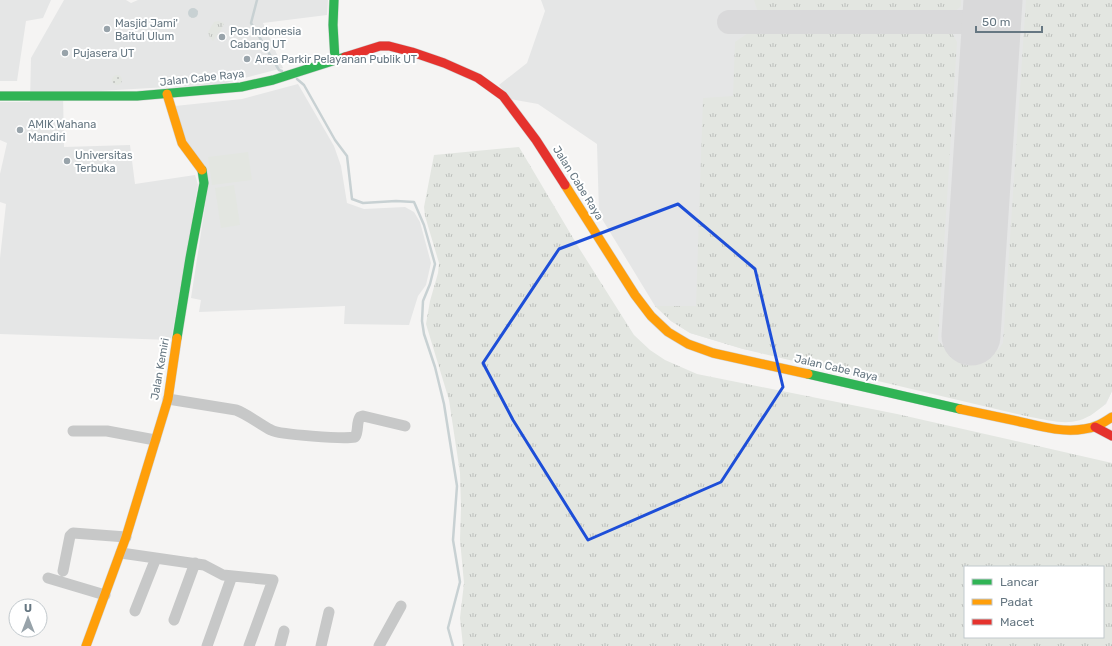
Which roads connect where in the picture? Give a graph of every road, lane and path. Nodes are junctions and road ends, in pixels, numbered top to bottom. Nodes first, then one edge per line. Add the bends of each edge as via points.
1 (334, 0) edge
2 (335, 60) junction
3 (167, 94) junction
4 (0, 96) edge
5 (168, 399) junction
6 (1109, 420) edge
7 (405, 426) dead end
8 (1095, 428) junction
9 (73, 431) dead end
10 (1112, 434) edge
11 (155, 440) junction
12 (126, 537) junction
13 (121, 553) junction
14 (156, 558) junction
15 (195, 563) junction
16 (63, 571) dead end
17 (232, 576) junction
18 (48, 578) dead end
19 (105, 595) junction
20 (401, 606) dead end
21 (135, 611) dead end
22 (329, 612) dead end
23 (174, 620) dead end
24 (284, 631) dead end
25 (86, 646) edge
26 (207, 646) edge
27 (249, 646) edge
28 (280, 646) edge
29 (321, 646) edge
30 (379, 646) edge

1 - 2 main road
2 - 3 main road, Jalan Cabe Raya via 241,87
2 - 8 main road, Jalan Cabe Raya via 380,46 389,46 444,63 478,78 503,96 536,140 650,316 684,343 713,353 1033,425 1066,430
3 - 4 main road, Jalan Cabe Raya
3 - 5 main road, Jalan Kemiri via 182,143 202,170 204,177
5 - 7 street via 243,412 271,430 285,434 355,437 358,419 363,416
5 - 11 main road, Jalan Kemiri
6 - 8 main road, Jalan Cabe Raya
6 - 10 main road
8 - 10 main road
9 - 11 street via 107,430
11 - 12 main road, Jalan Kemiri
12 - 13 main road, Jalan Kemiri
12 - 16 street via 73,533 70,536
13 - 14 street
13 - 19 main road, Jalan Kemiri
14 - 15 street
14 - 21 street
15 - 17 street via 223,575
15 - 23 street
17 - 26 street
17 - 27 street via 273,580
18 - 19 street
19 - 25 main road, Jalan Kemiri
20 - 30 street
22 - 29 street
24 - 28 street

